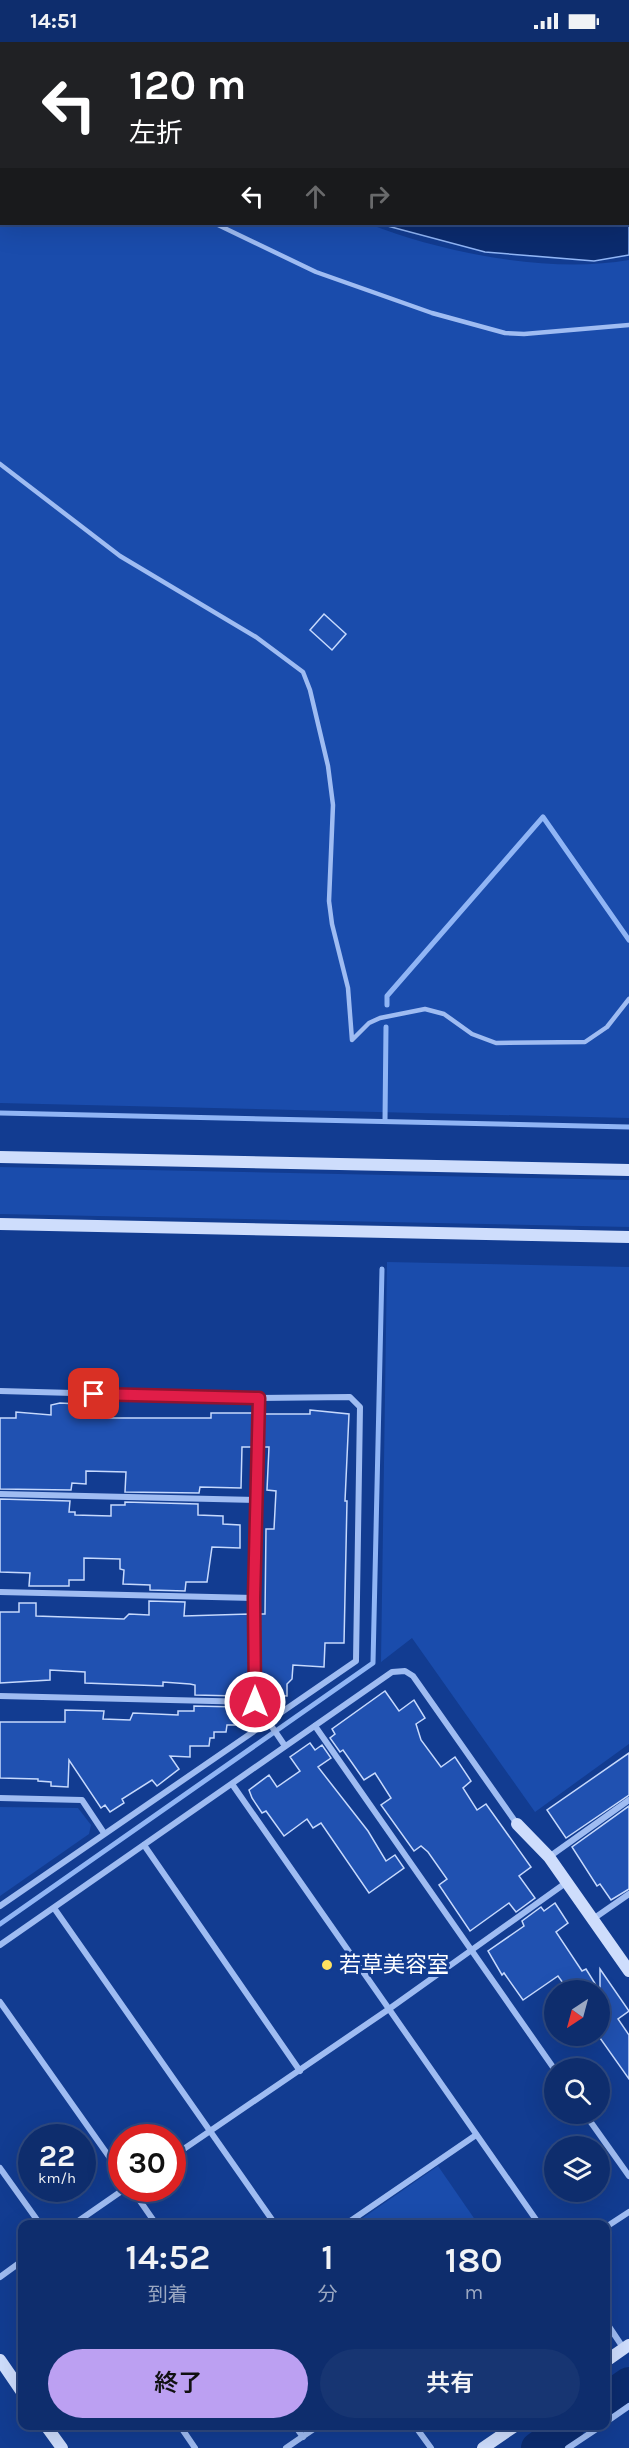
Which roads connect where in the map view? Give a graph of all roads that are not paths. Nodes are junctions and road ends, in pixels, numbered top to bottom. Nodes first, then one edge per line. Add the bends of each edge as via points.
1 (218, 225) edge
2 (629, 325) edge
3 (0, 464) edge
4 (629, 999) edge
5 (0, 1157) edge
6 (629, 1170) edge
7 (0, 1224) edge
8 (629, 1237) edge
9 (0, 1392) edge
10 (259, 1398) junction
11 (0, 1494) edge
12 (257, 1500) junction
13 (0, 1592) edge
14 (254, 1598) junction
15 (0, 1696) edge
16 (255, 1702) junction
17 (268, 1721) junction
18 (315, 1726) junction
19 (285, 1746) junction
20 (232, 1784) junction
21 (0, 1798) edge
22 (629, 1800) edge
23 (517, 1824) joint
24 (104, 1833) junction
25 (144, 1845) junction
26 (549, 1857) junction
27 (567, 1882) junction
28 (629, 1894) edge
29 (0, 1906) edge
30 (54, 1908) junction
31 (593, 1919) junction
32 (0, 1945) edge
33 (471, 1950) junction
34 (629, 1971) edge
35 (0, 2002) edge
36 (389, 2009) junction
37 (547, 2058) edge
38 (300, 2071) junction
39 (592, 2124) edge
40 (212, 2131) junction
41 (476, 2135) junction
42 (186, 2148) edge
43 (108, 2155) edge
44 (0, 2168) edge
45 (629, 2176) edge
46 (108, 2200) edge
47 (141, 2202) edge
48 (629, 2212) edge
49 (37, 2220) edge
50 (80, 2220) edge
51 (153, 2220) edge
52 (273, 2220) edge
53 (352, 2220) edge
54 (536, 2220) edge
55 (610, 2224) edge
56 (18, 2263) edge
57 (0, 2277) edge
58 (610, 2327) edge
59 (626, 2347) edge
60 (610, 2358) edge
61 (0, 2360) edge
62 (18, 2386) edge
63 (629, 2406) edge
64 (610, 2419) edge
65 (49, 2430) edge
66 (183, 2430) edge
67 (298, 2430) edge
68 (313, 2430) edge
69 (418, 2430) edge
70 (509, 2430) edge
71 (595, 2430) edge
72 (303, 2437) junction
73 (580, 2440) junction
74 (62, 2448) edge
75 (195, 2448) edge
76 (286, 2448) edge
77 (431, 2448) edge
78 (483, 2448) edge
79 (568, 2448) edge
80 (585, 2448) edge

1 - 2 lane via 335,279 432,313 505,333
3 - 4 lane via 128,561 256,637 303,672 328,766 333,805 329,901 348,988 352,1040 380,1018 425,1009 444,1014 472,1034 496,1043 585,1042 607,1027
5 - 6 street
7 - 8 street
9 - 10 street
10 - 12 street
10 - 17 street via 350,1397 360,1407 356,1661
11 - 12 street
12 - 14 street
13 - 14 street
14 - 16 street
15 - 16 street
16 - 17 street
17 - 19 street
17 - 24 street
18 - 19 street
18 - 23 street via 392,1672 405,1671 413,1676
18 - 33 street
19 - 20 street
20 - 25 street
20 - 36 street
21 - 24 street via 81,1800
22 - 26 street
23 - 26 street
24 - 29 street
25 - 30 street
25 - 38 street
26 - 27 street
27 - 31 street
27 - 33 street
28 - 31 street
30 - 32 street
30 - 40 street
31 - 34 street
33 - 36 street
33 - 37 street
35 - 43 street
36 - 38 street
36 - 41 street
38 - 40 street
39 - 45 street
40 - 42 street
40 - 52 street
41 - 53 street
41 - 54 street
44 - 49 street
46 - 50 street
47 - 51 street
48 - 55 street
56 - 57 street
58 - 59 street
59 - 60 street
61 - 62 street
63 - 64 street
65 - 74 street
66 - 75 street
67 - 72 street
68 - 72 street
69 - 77 street
70 - 78 street
71 - 73 street
72 - 76 street
73 - 79 street
73 - 80 street

